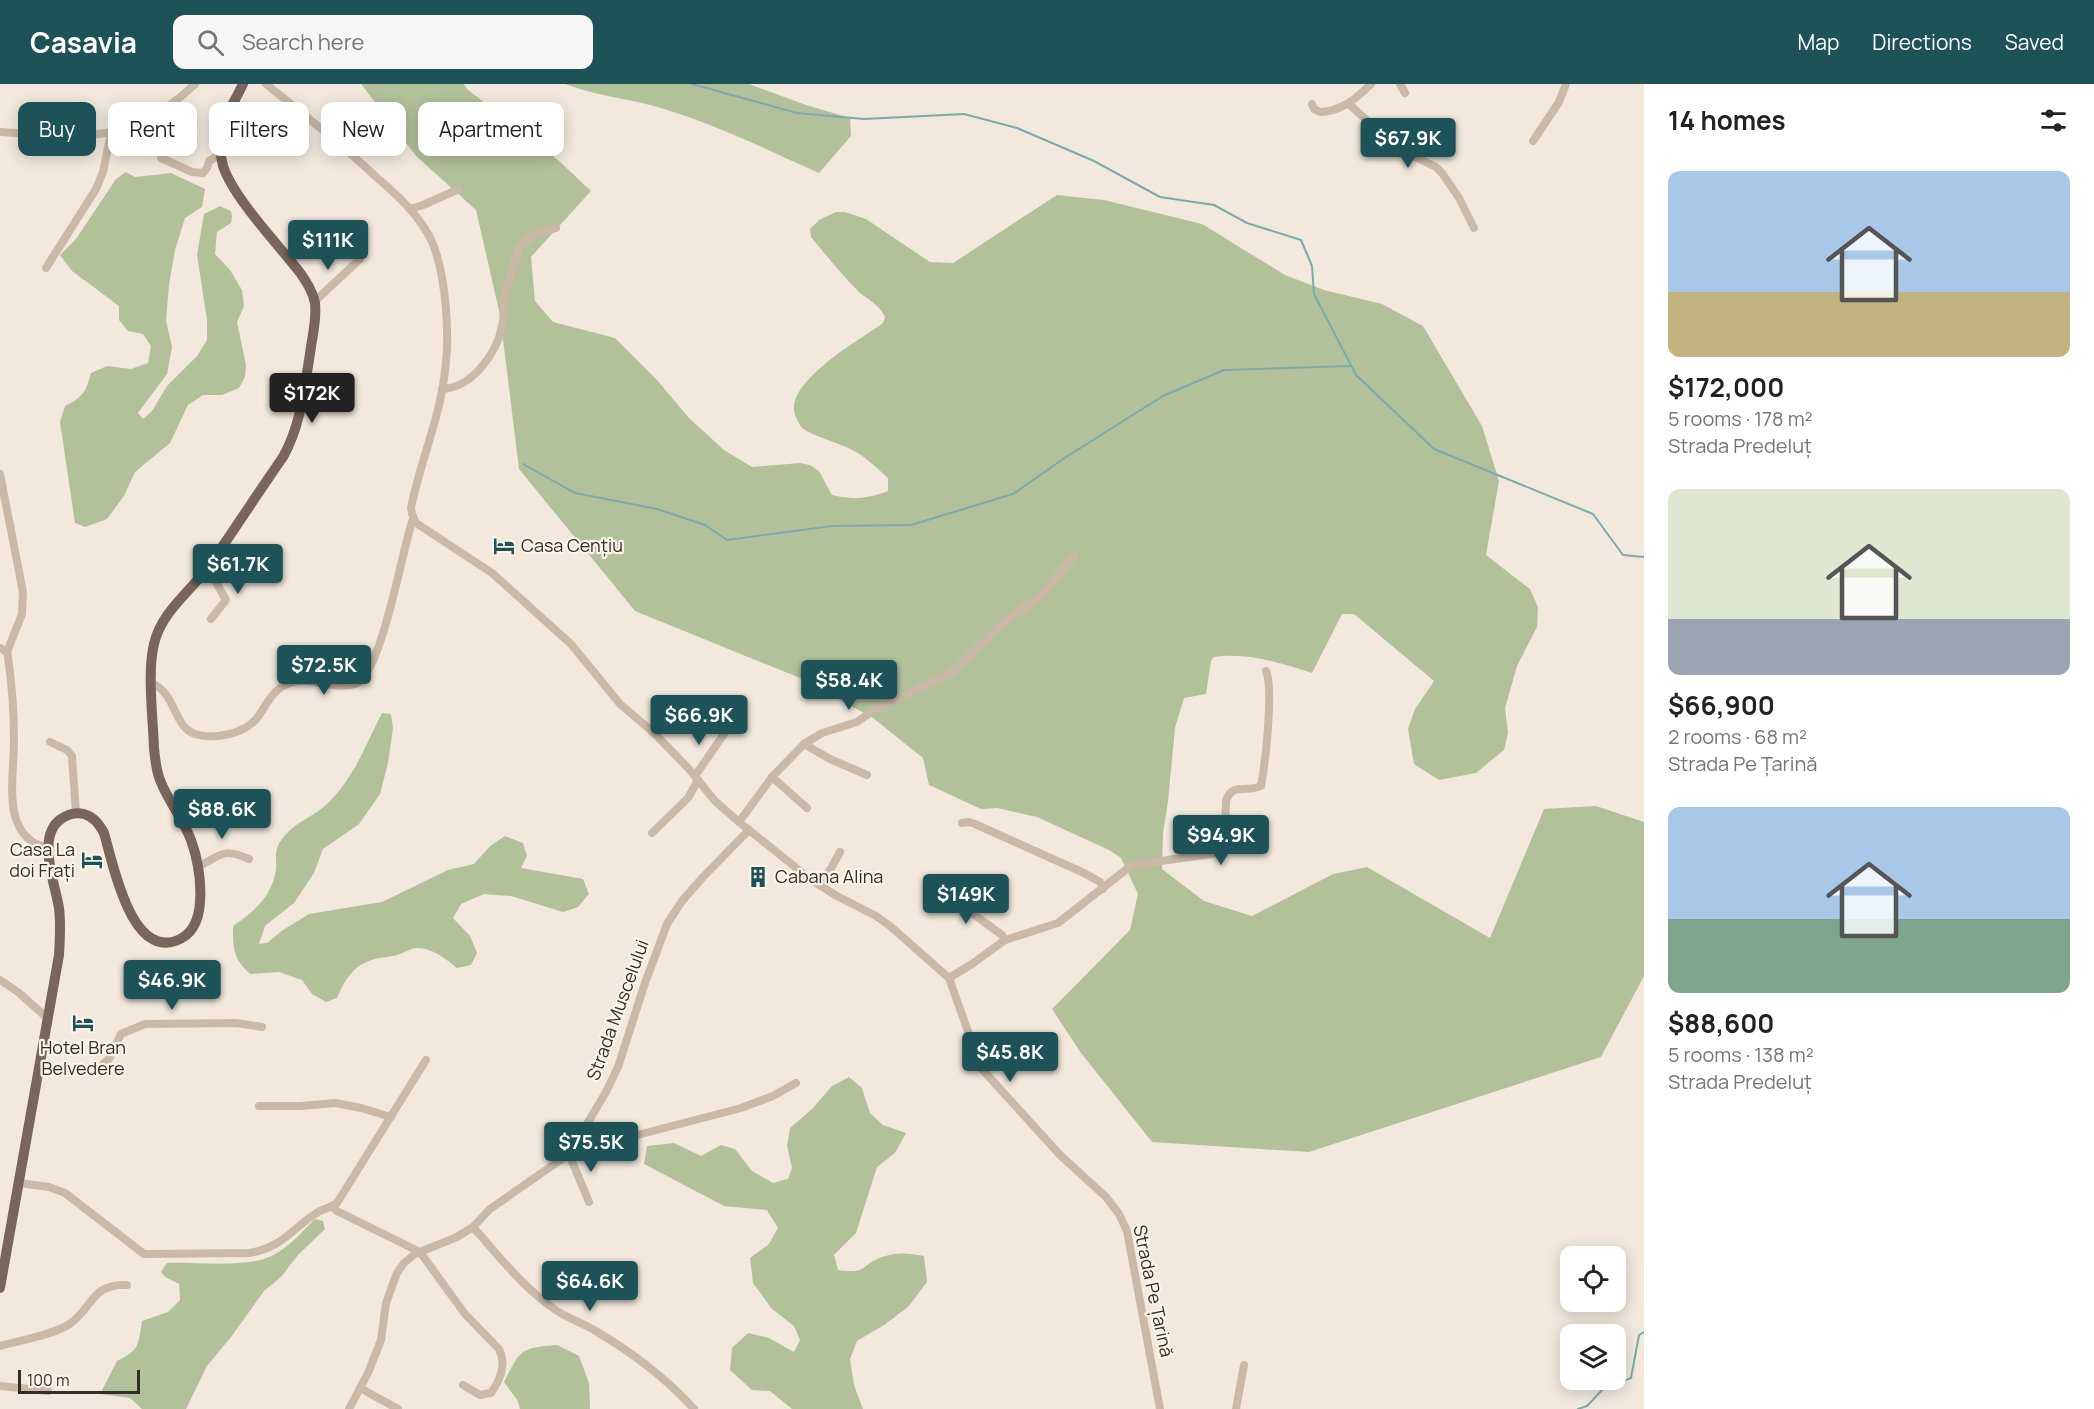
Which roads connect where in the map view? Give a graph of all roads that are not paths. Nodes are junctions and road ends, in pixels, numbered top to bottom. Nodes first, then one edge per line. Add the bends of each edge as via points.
1 (195, 84) edge
2 (243, 84) edge
3 (266, 84) edge
4 (1371, 84) edge
5 (1400, 84) edge
6 (1566, 84) edge
7 (1405, 93) dead end
8 (174, 102) edge
9 (234, 102) edge
10 (1312, 104) dead end
11 (1349, 104) junction
12 (0, 132) edge
13 (108, 133) edge
14 (1533, 141) dead end
15 (108, 148) edge
16 (218, 156) edge
17 (221, 156) edge
18 (161, 158) dead end
19 (459, 189) dead end
20 (410, 209) junction
21 (556, 228) dead end
22 (1474, 228) dead end
23 (360, 260) dead end
24 (46, 268) dead end
25 (315, 301) junction
26 (442, 389) junction
27 (0, 474) edge
28 (413, 519) junction
29 (1074, 556) dead end
30 (208, 568) junction
31 (211, 619) dead end
32 (3, 650) edge
33 (1266, 671) dead end
34 (152, 683) junction
35 (726, 731) dead end
36 (50, 742) dead end
37 (804, 744) junction
38 (867, 775) dead end
39 (771, 777) junction
40 (696, 778) junction
41 (807, 808) dead end
42 (76, 813) junction
43 (739, 822) junction
44 (962, 823) dead end
45 (749, 830) junction
46 (652, 833) dead end
47 (48, 848) junction
48 (840, 852) dead end
49 (249, 859) dead end
50 (198, 867) junction
51 (821, 886) junction
52 (1103, 889) junction
53 (946, 894) dead end
54 (1005, 940) junction
55 (949, 978) junction
56 (0, 980) edge
57 (46, 1017) junction
58 (262, 1027) dead end
59 (426, 1059) dead end
60 (104, 1063) dead end
61 (796, 1083) dead end
62 (259, 1106) dead end
63 (391, 1117) junction
64 (570, 1152) junction
65 (19, 1183) junction
66 (589, 1202) dead end
67 (332, 1206) junction
68 (473, 1227) junction
69 (420, 1252) junction
70 (127, 1285) dead end
71 (0, 1288) edge
72 (0, 1346) edge
73 (1244, 1365) dead end
74 (0, 1386) edge
75 (463, 1386) dead end
76 (360, 1388) junction
77 (48, 1391) dead end
78 (349, 1409) edge
79 (398, 1409) edge
80 (694, 1409) edge
81 (1160, 1409) edge
82 (1236, 1409) edge

1 - 8 street
2 - 9 main road
3 - 20 street via 343,146
4 - 11 street
5 - 7 street
6 - 14 street
10 - 11 street via 1320,112 1328,112
11 - 22 street via 1398,149 1442,172
12 - 13 street via 65,136
15 - 24 street via 96,189
16 - 18 street via 202,173
17 - 25 main road via 232,185 307,282
19 - 20 street
20 - 26 street via 433,244 442,282 447,350
21 - 26 street via 538,234 518,249 495,348 469,379 454,388
23 - 25 street
25 - 30 main road via 313,336 293,437
26 - 28 street via 412,502
27 - 32 street via 23,592 22,615
28 - 34 street via 376,653 368,674 358,684 288,683 273,694 245,729 208,736 192,733 182,724 164,690
28 - 40 street, Strada Pe Țarină via 492,573 571,644 620,704
29 - 37 street via 1041,596 1002,624 952,673 877,708 857,722 822,733
30 - 31 street via 226,600
30 - 34 main road via 157,633
32 - 47 street via 14,710 12,808 23,835
33 - 52 street via 1269,685 1261,786 1238,788 1228,794 1224,849 1132,865
34 - 50 main road via 158,776 190,839
35 - 40 street
36 - 42 street via 72,756
37 - 38 street
37 - 39 street
39 - 41 street
39 - 43 street
40 - 43 street, Strada Pe Țarină
40 - 46 street via 688,798
42 - 47 main road via 58,821 50,832
42 - 50 main road via 99,824 133,920 141,931 158,941 184,937 195,924 200,903
43 - 45 street, Strada Pe Țarină
44 - 52 street via 975,824 1084,873 1100,882
45 - 51 street, Strada Pe Țarină
45 - 64 street, Strada Muscelului via 682,901 668,924 618,1067
47 - 57 main road via 60,926 59,955
48 - 51 street
49 - 50 street via 224,852
51 - 55 street, Strada Pe Țarină via 890,926
52 - 54 street via 1058,923
53 - 54 street
54 - 55 street
55 - 81 street, Strada Pe Țarină via 976,1058 987,1078 1119,1214 1127,1231
56 - 57 street
57 - 65 main road
58 - 60 street via 236,1023 145,1024 121,1034
59 - 63 street
61 - 64 street via 741,1108
62 - 63 street via 336,1103
63 - 67 street
64 - 66 street
64 - 68 street, Strada Muscelului via 490,1209
65 - 67 street via 65,1193 144,1254 262,1251
65 - 71 main road
67 - 69 street
68 - 69 street, Strada Muscelului
68 - 80 street via 497,1257 540,1297 596,1330 650,1369
69 - 75 street via 465,1314 502,1354 503,1368 491,1393 480,1395
69 - 76 street, Strada Muscelului via 404,1263 393,1283 381,1340
70 - 72 street via 103,1288 68,1325
73 - 82 street
74 - 77 street
76 - 78 street, Strada Muscelului
76 - 79 street

